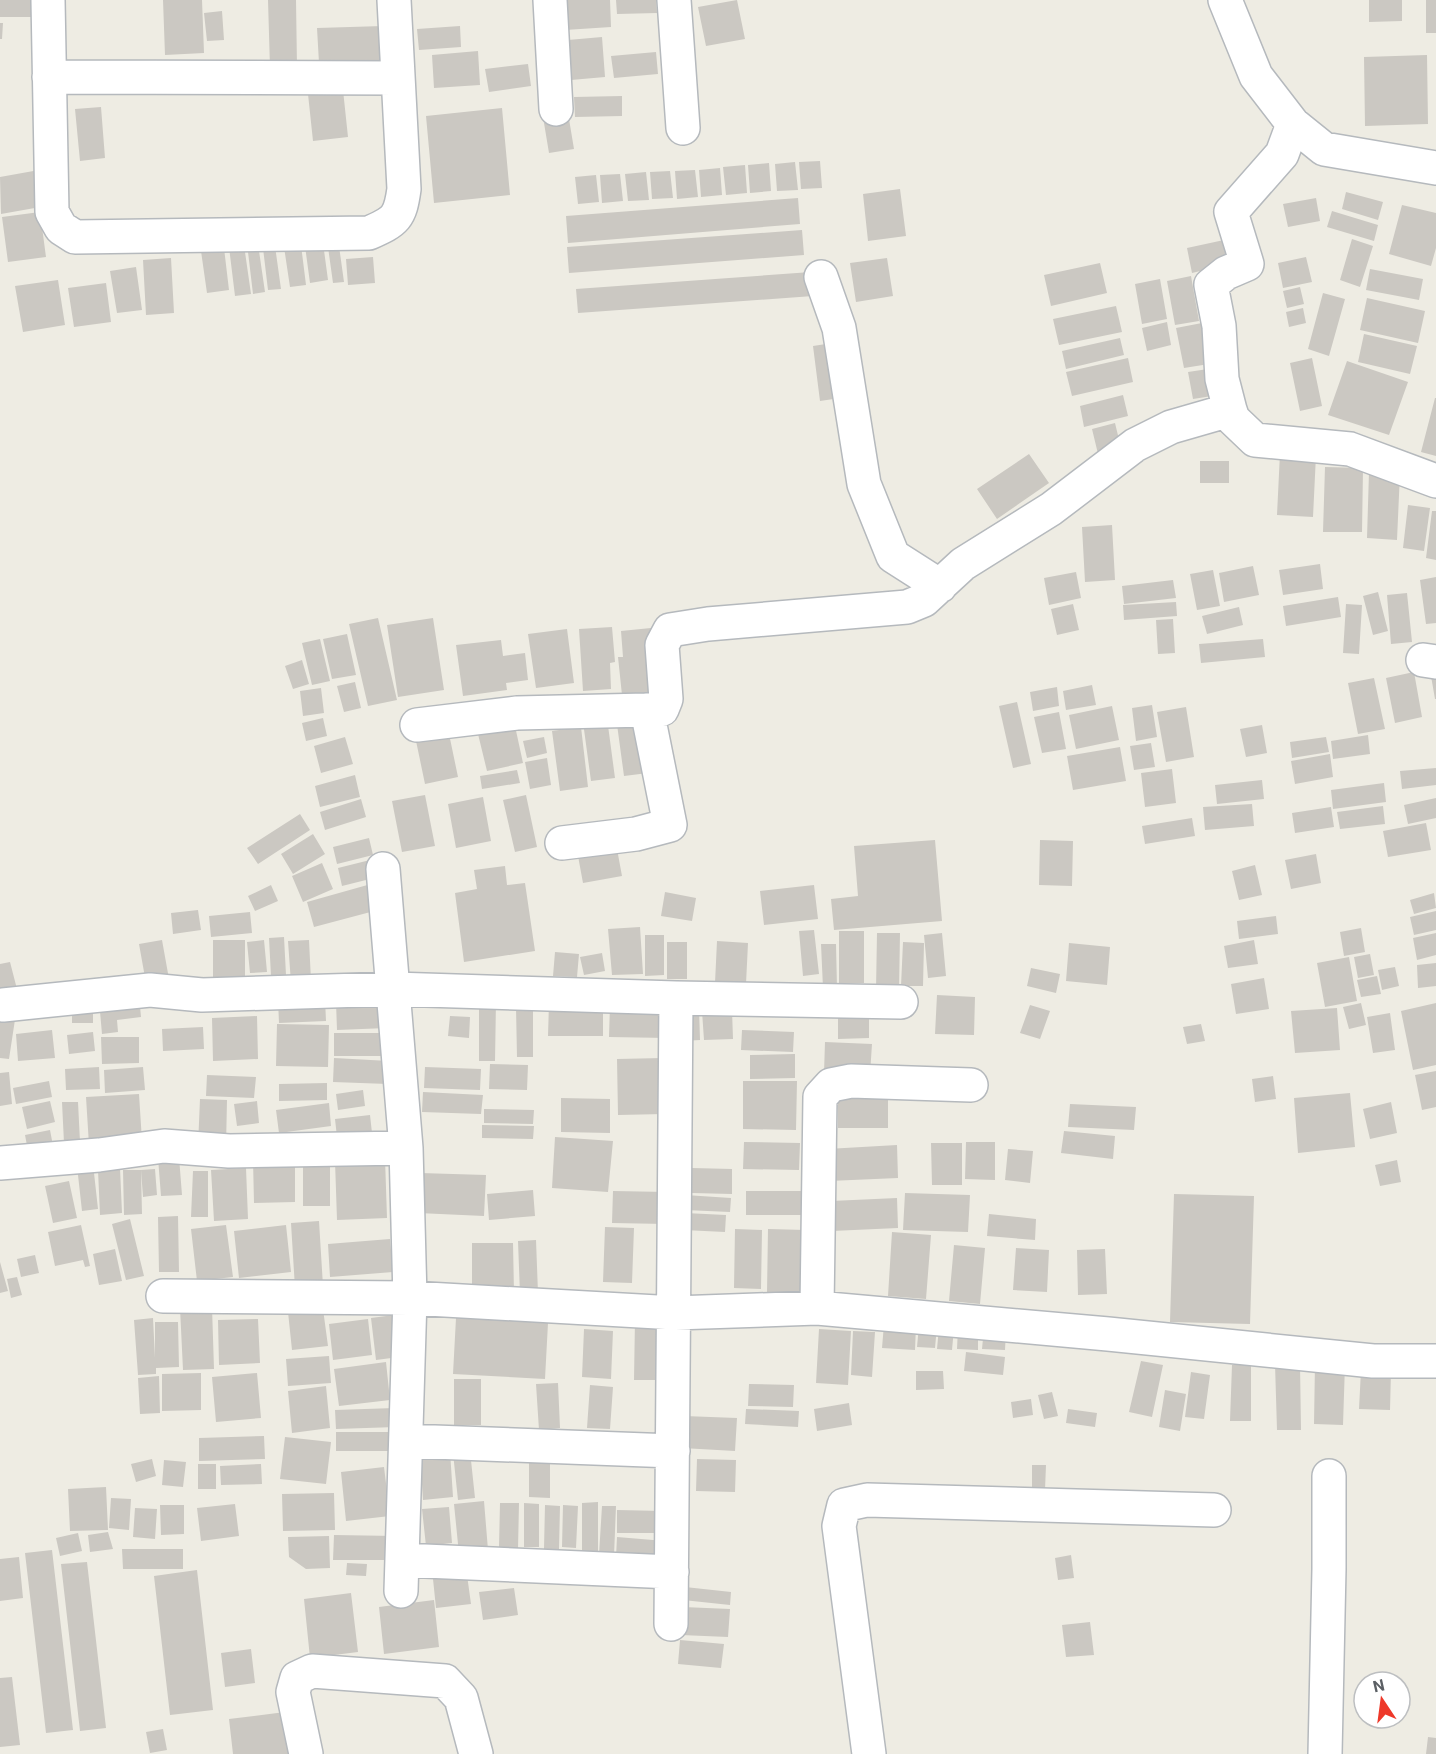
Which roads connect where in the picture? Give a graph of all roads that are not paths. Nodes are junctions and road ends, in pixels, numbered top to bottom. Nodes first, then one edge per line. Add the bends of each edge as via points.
1 (48, 0) edge
2 (394, 0) edge
3 (550, 0) edge
4 (674, 0) edge
5 (1225, 0) edge
6 (50, 77) junction
7 (398, 78) junction
8 (556, 109) dead end
9 (1293, 124) junction
10 (683, 128) dead end
11 (1436, 168) edge
12 (821, 277) dead end
13 (1230, 410) junction
14 (1436, 481) edge
15 (940, 586) junction
16 (647, 710) junction
17 (417, 725) dead end
18 (562, 843) dead end
19 (383, 869) dead end
20 (394, 989) junction
21 (676, 998) junction
22 (901, 1002) dead end
23 (3, 1005) dead end
24 (971, 1085) dead end
25 (406, 1148) junction
26 (0, 1163) edge
27 (163, 1296) dead end
28 (410, 1298) junction
29 (817, 1308) junction
30 (675, 1312) junction
31 (1436, 1361) edge
32 (407, 1441) junction
33 (673, 1451) junction
34 (1329, 1476) dead end
35 (1214, 1510) dead end
36 (672, 1572) junction
37 (671, 1624) dead end
38 (306, 1754) edge
39 (476, 1754) edge
40 (869, 1754) edge
41 (1325, 1754) edge

1 - 6 street
2 - 7 street
3 - 8 street
4 - 10 street
5 - 9 street via 1256,76
6 - 7 street
6 - 7 street via 52,212 61,228 75,237 369,233 392,223 402,207 404,189
9 - 11 street via 1324,149
9 - 13 street via 1282,154 1231,212 1247,264 1211,285 1219,326 1222,379
12 - 15 street via 839,328 864,484 893,555
13 - 14 street via 1233,419 1256,440 1350,449
13 - 15 street via 1171,427 1135,445 1051,509 963,564
15 - 16 street via 924,600 907,607 670,630 662,645 666,699 662,709
16 - 17 street via 517,713
16 - 18 street via 670,825 636,834
19 - 20 street
20 - 21 street
20 - 23 street via 202,995 150,990
20 - 25 street
21 - 22 street
21 - 30 street
24 - 29 street via 851,1081 831,1085 820,1097
25 - 26 street via 229,1151 164,1146
25 - 28 street
27 - 28 street
28 - 30 street
28 - 32 street
29 - 30 street
29 - 31 street via 1373,1361
30 - 33 street
32 - 33 street
32 - 36 street via 401,1576
33 - 36 street
34 - 41 street
35 - 40 street via 867,1500 844,1505 839,1526
36 - 37 street
38 - 39 street via 292,1692 297,1678 312,1671 445,1681 461,1698

